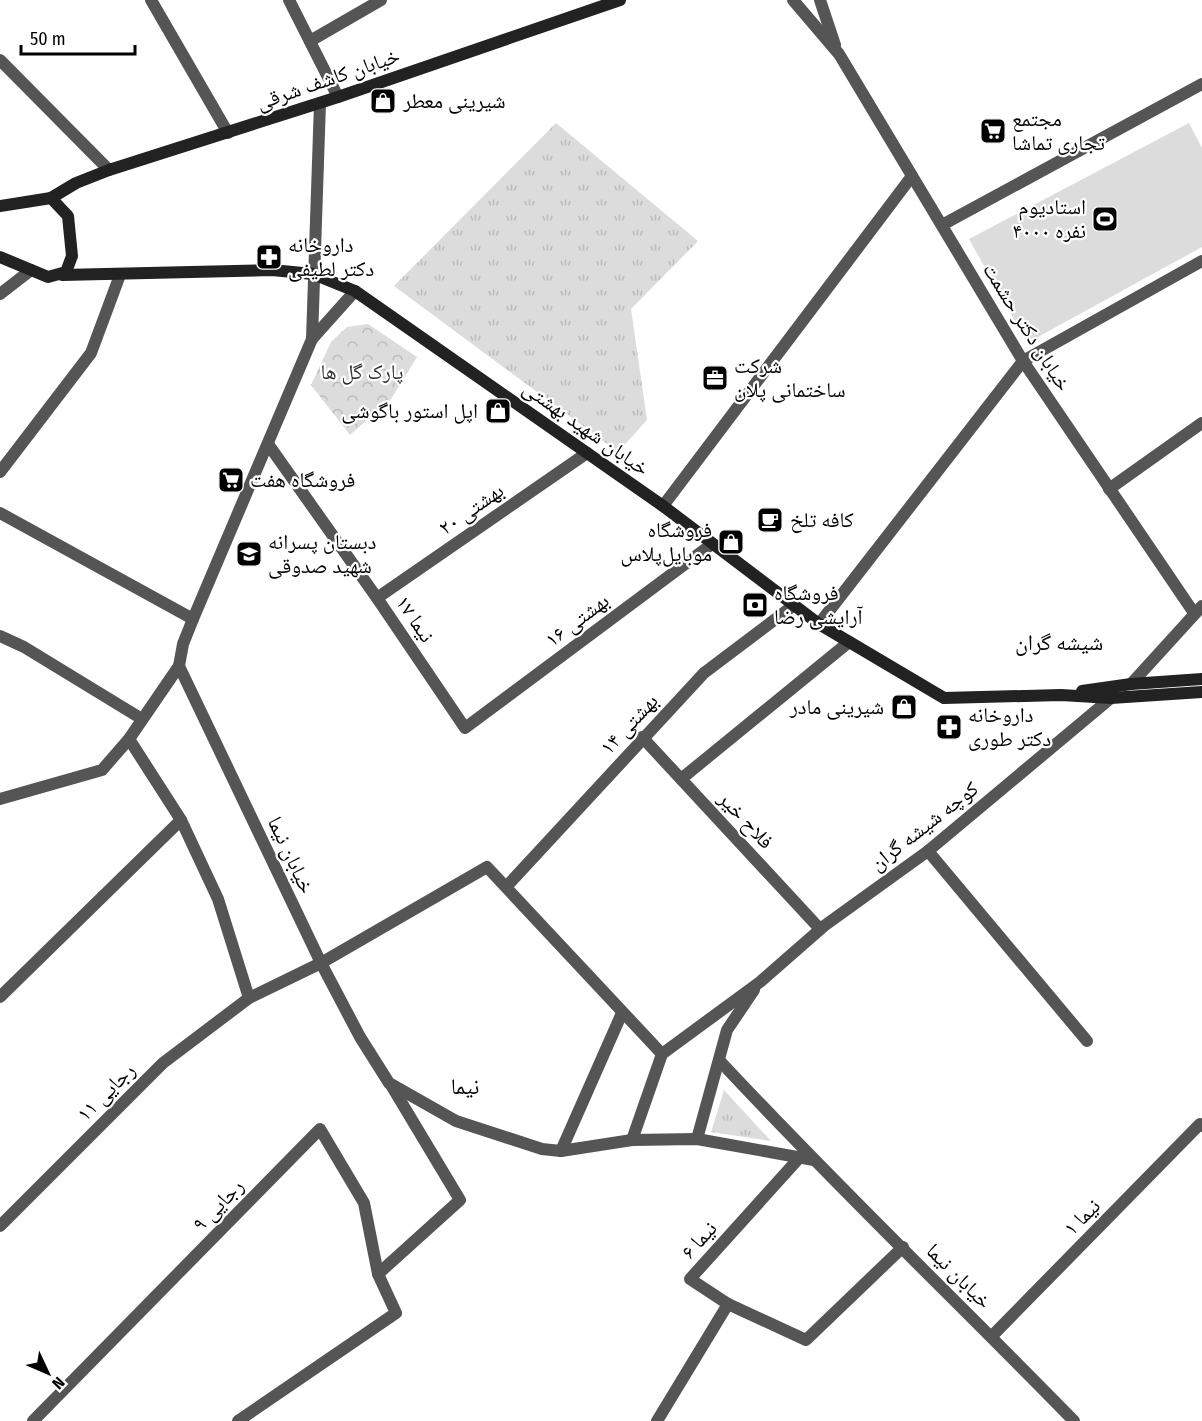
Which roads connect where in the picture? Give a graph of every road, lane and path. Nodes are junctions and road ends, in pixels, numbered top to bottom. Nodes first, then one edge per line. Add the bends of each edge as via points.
1 (151, 0) edge
2 (289, 0) edge
3 (381, 0) edge
4 (620, 0) edge
5 (793, 0) edge
6 (820, 0) edge
7 (310, 41) junction
8 (839, 54) junction
9 (0, 60) edge
10 (1202, 84) edge
11 (338, 97) junction
12 (320, 103) junction
13 (228, 133) junction
14 (109, 170) junction
15 (912, 176) junction
16 (51, 198) junction
17 (0, 206) edge
18 (942, 225) junction
19 (0, 257) edge
20 (1202, 261) edge
21 (31, 270) junction
22 (62, 274) junction
23 (313, 274) junction
24 (120, 275) junction
25 (356, 291) junction
26 (0, 294) edge
27 (312, 339) junction
28 (1023, 361) junction
29 (1202, 423) edge
30 (268, 444) junction
31 (587, 453) junction
32 (0, 472) edge
33 (1109, 489) junction
34 (663, 506) junction
35 (0, 513) edge
36 (712, 544) junction
37 (377, 598) junction
38 (794, 605) junction
39 (1198, 610) edge
40 (193, 619) junction
41 (819, 624) junction
42 (0, 636) edge
43 (849, 642) junction
44 (179, 666) junction
45 (1202, 679) edge
46 (1131, 684) junction
47 (1202, 692) edge
48 (1060, 695) junction
49 (1111, 698) junction
50 (142, 719) junction
51 (465, 728) joint
52 (642, 737) junction
53 (129, 739) junction
54 (681, 779) junction
55 (0, 799) edge
56 (181, 820) junction
57 (928, 851) junction
58 (507, 886) junction
59 (820, 929) junction
60 (321, 963) junction
61 (760, 982) junction
62 (0, 997) edge
63 (249, 998) junction
64 (622, 1013) junction
65 (1087, 1041) dead end
66 (662, 1054) junction
67 (719, 1060) junction
68 (389, 1083) junction
69 (1201, 1125) edge
70 (697, 1138) junction
71 (632, 1140) junction
72 (561, 1152) junction
73 (800, 1157) junction
74 (814, 1160) junction
75 (0, 1226) edge
76 (903, 1247) junction
77 (378, 1274) junction
78 (728, 1304) junction
79 (992, 1336) junction
80 (33, 1421) edge
81 (238, 1421) edge
82 (657, 1421) edge
83 (1074, 1421) edge

1 - 13 street
2 - 7 street
3 - 7 street
4 - 11 main road, خیابان کاشف شرقی
5 - 8 street
6 - 8 street
7 - 11 street
8 - 15 street, خیابان دکتر حشمت
9 - 14 street
10 - 18 street
11 - 12 main road, خیابان کاشف شرقی
12 - 13 main road, خیابان کاشف شرقی
12 - 23 street
13 - 14 main road, خیابان کاشف شرقی
14 - 16 main road, خیابان کاشف شرقی
15 - 18 street, خیابان دکتر حشمت
15 - 34 street
16 - 17 main road
16 - 22 main road via 68,216 72,243 71,265
18 - 28 street, خیابان دکتر حشمت
19 - 21 main road, خیابان شهید بهشتی
20 - 28 street
21 - 22 main road, خیابان شهید بهشتی via 48,277
21 - 26 street
22 - 24 main road, خیابان شهید بهشتی
23 - 24 main road, خیابان شهید بهشتی via 272,270
23 - 25 main road, خیابان شهید بهشتی
23 - 27 street
24 - 32 street via 91,352
25 - 27 street
25 - 31 main road, خیابان شهید بهشتی
27 - 30 street
28 - 33 street, خیابان دکتر حشمت
28 - 41 street
29 - 33 street
30 - 37 street, نیما ۱۷
30 - 40 street
31 - 34 main road, خیابان شهید بهشتی
31 - 37 street, بهشتی ۲۰
33 - 39 street, خیابان دکتر حشمت
34 - 36 main road, خیابان شهید بهشتی
35 - 40 street
36 - 38 main road, خیابان شهید بهشتی
36 - 51 street, بهشتی ۱۶
37 - 51 street, نیما ۱۷
38 - 41 main road, خیابان شهید بهشتی
38 - 52 street, بهشتی ۱۴ via 704,673
39 - 46 street
40 - 44 street
41 - 43 main road, خیابان شهید بهشتی
42 - 50 street
43 - 48 main road, خیابان شهید بهشتی via 944,698
43 - 54 street
44 - 50 street
44 - 60 street, خیابان نیما
45 - 46 main road, خیابان شهید بهشتی
46 - 48 main road, خیابان شهید بهشتی
47 - 49 main road, خیابان شهید بهشتی
48 - 49 main road, خیابان شهید بهشتی
49 - 57 street, کوچه شیشه گران
50 - 53 street
52 - 54 street, فلاح خیر
52 - 58 street, بهشتی ۱۴
53 - 55 street via 102,770
53 - 56 street
54 - 59 street, فلاح خیر
56 - 62 street
56 - 63 street via 218,899
57 - 59 street, کوچه شیشه گران
57 - 65 street
58 - 60 street, رجایی ۱۱ via 487,867
58 - 64 street
59 - 61 street, کوچه شیشه گران
60 - 63 street, رجایی ۱۱
60 - 68 street, خیابان نیما
61 - 66 street
61 - 67 street via 727,1030
63 - 75 street, رجایی ۱۱ via 163,1063
64 - 66 street
64 - 72 street
66 - 71 street
67 - 70 street
67 - 74 street, خیابان نیما
68 - 72 street, خیابان نیما via 456,1121 526,1145
68 - 77 street via 460,1200
69 - 79 street, نیما ۱
70 - 71 street, خیابان نیما
70 - 73 street, خیابان نیما
71 - 72 street, خیابان نیما
73 - 74 street, خیابان نیما
73 - 78 street, نیما ۶ via 690,1279
74 - 76 street, خیابان نیما
76 - 78 street, نیما ۶ via 806,1340
76 - 79 street, خیابان نیما
77 - 80 street, رجایی ۹ via 364,1203 320,1129
77 - 81 street via 396,1313
78 - 82 street
79 - 83 street, خیابان نیما

